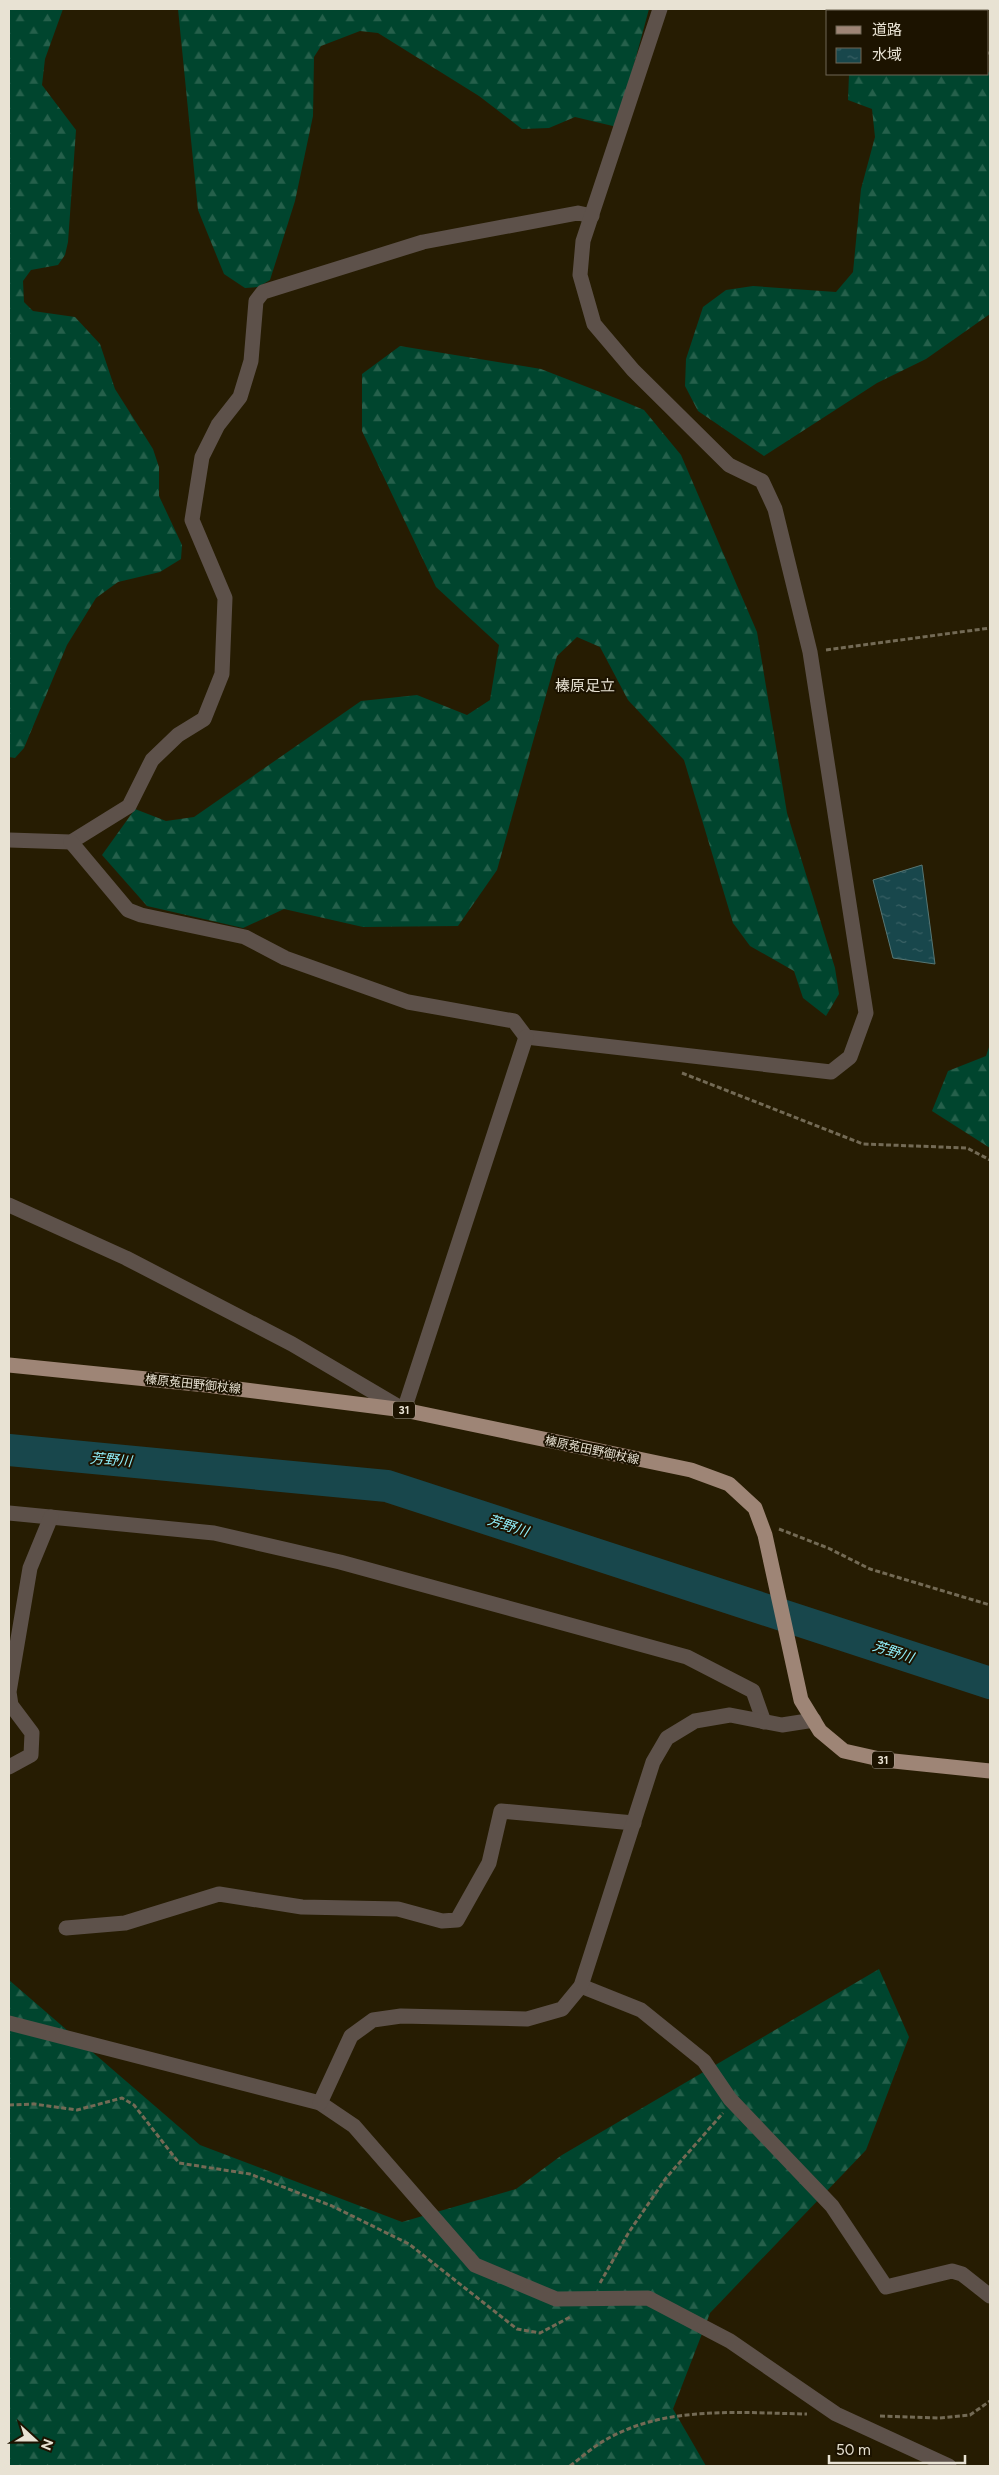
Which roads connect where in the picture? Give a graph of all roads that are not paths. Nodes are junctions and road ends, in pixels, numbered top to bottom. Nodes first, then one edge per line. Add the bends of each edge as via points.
1 (660, 9) edge
2 (592, 216) junction
3 (9, 840) edge
4 (71, 842) junction
5 (526, 1037) junction
6 (9, 1204) edge
7 (9, 1365) edge
8 (404, 1410) junction
9 (9, 1513) edge
10 (51, 1517) junction
11 (814, 1720) junction
12 (764, 1722) junction
13 (9, 1767) edge
14 (990, 1771) edge
15 (634, 1823) junction
16 (66, 1928) dead end
17 (582, 1986) junction
18 (9, 2024) edge
19 (320, 2103) junction
20 (990, 2296) edge
21 (949, 2466) edge

1 - 2 street
2 - 4 street via 578,213 423,242 262,292 256,301 251,361 240,397 218,425 202,458 192,520 224,598 222,674 204,719 178,736 152,760 128,806
2 - 5 street via 583,241 580,275 594,324 633,370 729,465 762,481 775,509 810,652 866,1013 850,1057 831,1072
3 - 4 street
4 - 5 street via 128,910 244,937 285,958 408,1002 514,1021
5 - 8 street
6 - 8 street via 126,1258 284,1339
7 - 8 main road, 榛原菟田野御杖線 / 31
8 - 11 main road, 榛原菟田野御杖線 / 31 via 691,1470 729,1484 755,1508 801,1700
9 - 10 street
10 - 12 street via 224,1535 340,1562 687,1657 753,1691
10 - 13 street via 30,1568 9,1692 11,1705 32,1733 31,1755
11 - 12 street via 782,1725
11 - 14 main road, 榛原菟田野御杖線 / 31 via 820,1731 844,1751 884,1760
12 - 15 street via 730,1715 695,1721 667,1738 653,1762
15 - 16 street via 501,1811 489,1863 457,1920 442,1921 398,1909 302,1907 219,1894 125,1923
15 - 17 street
17 - 19 street via 562,2009 527,2019 401,2016 373,2020 351,2036
17 - 20 street via 641,2010 704,2061 730,2099 832,2206 886,2287 952,2271 962,2274
18 - 19 street
19 - 21 street via 354,2126 475,2265 556,2299 648,2298 730,2341 836,2414

